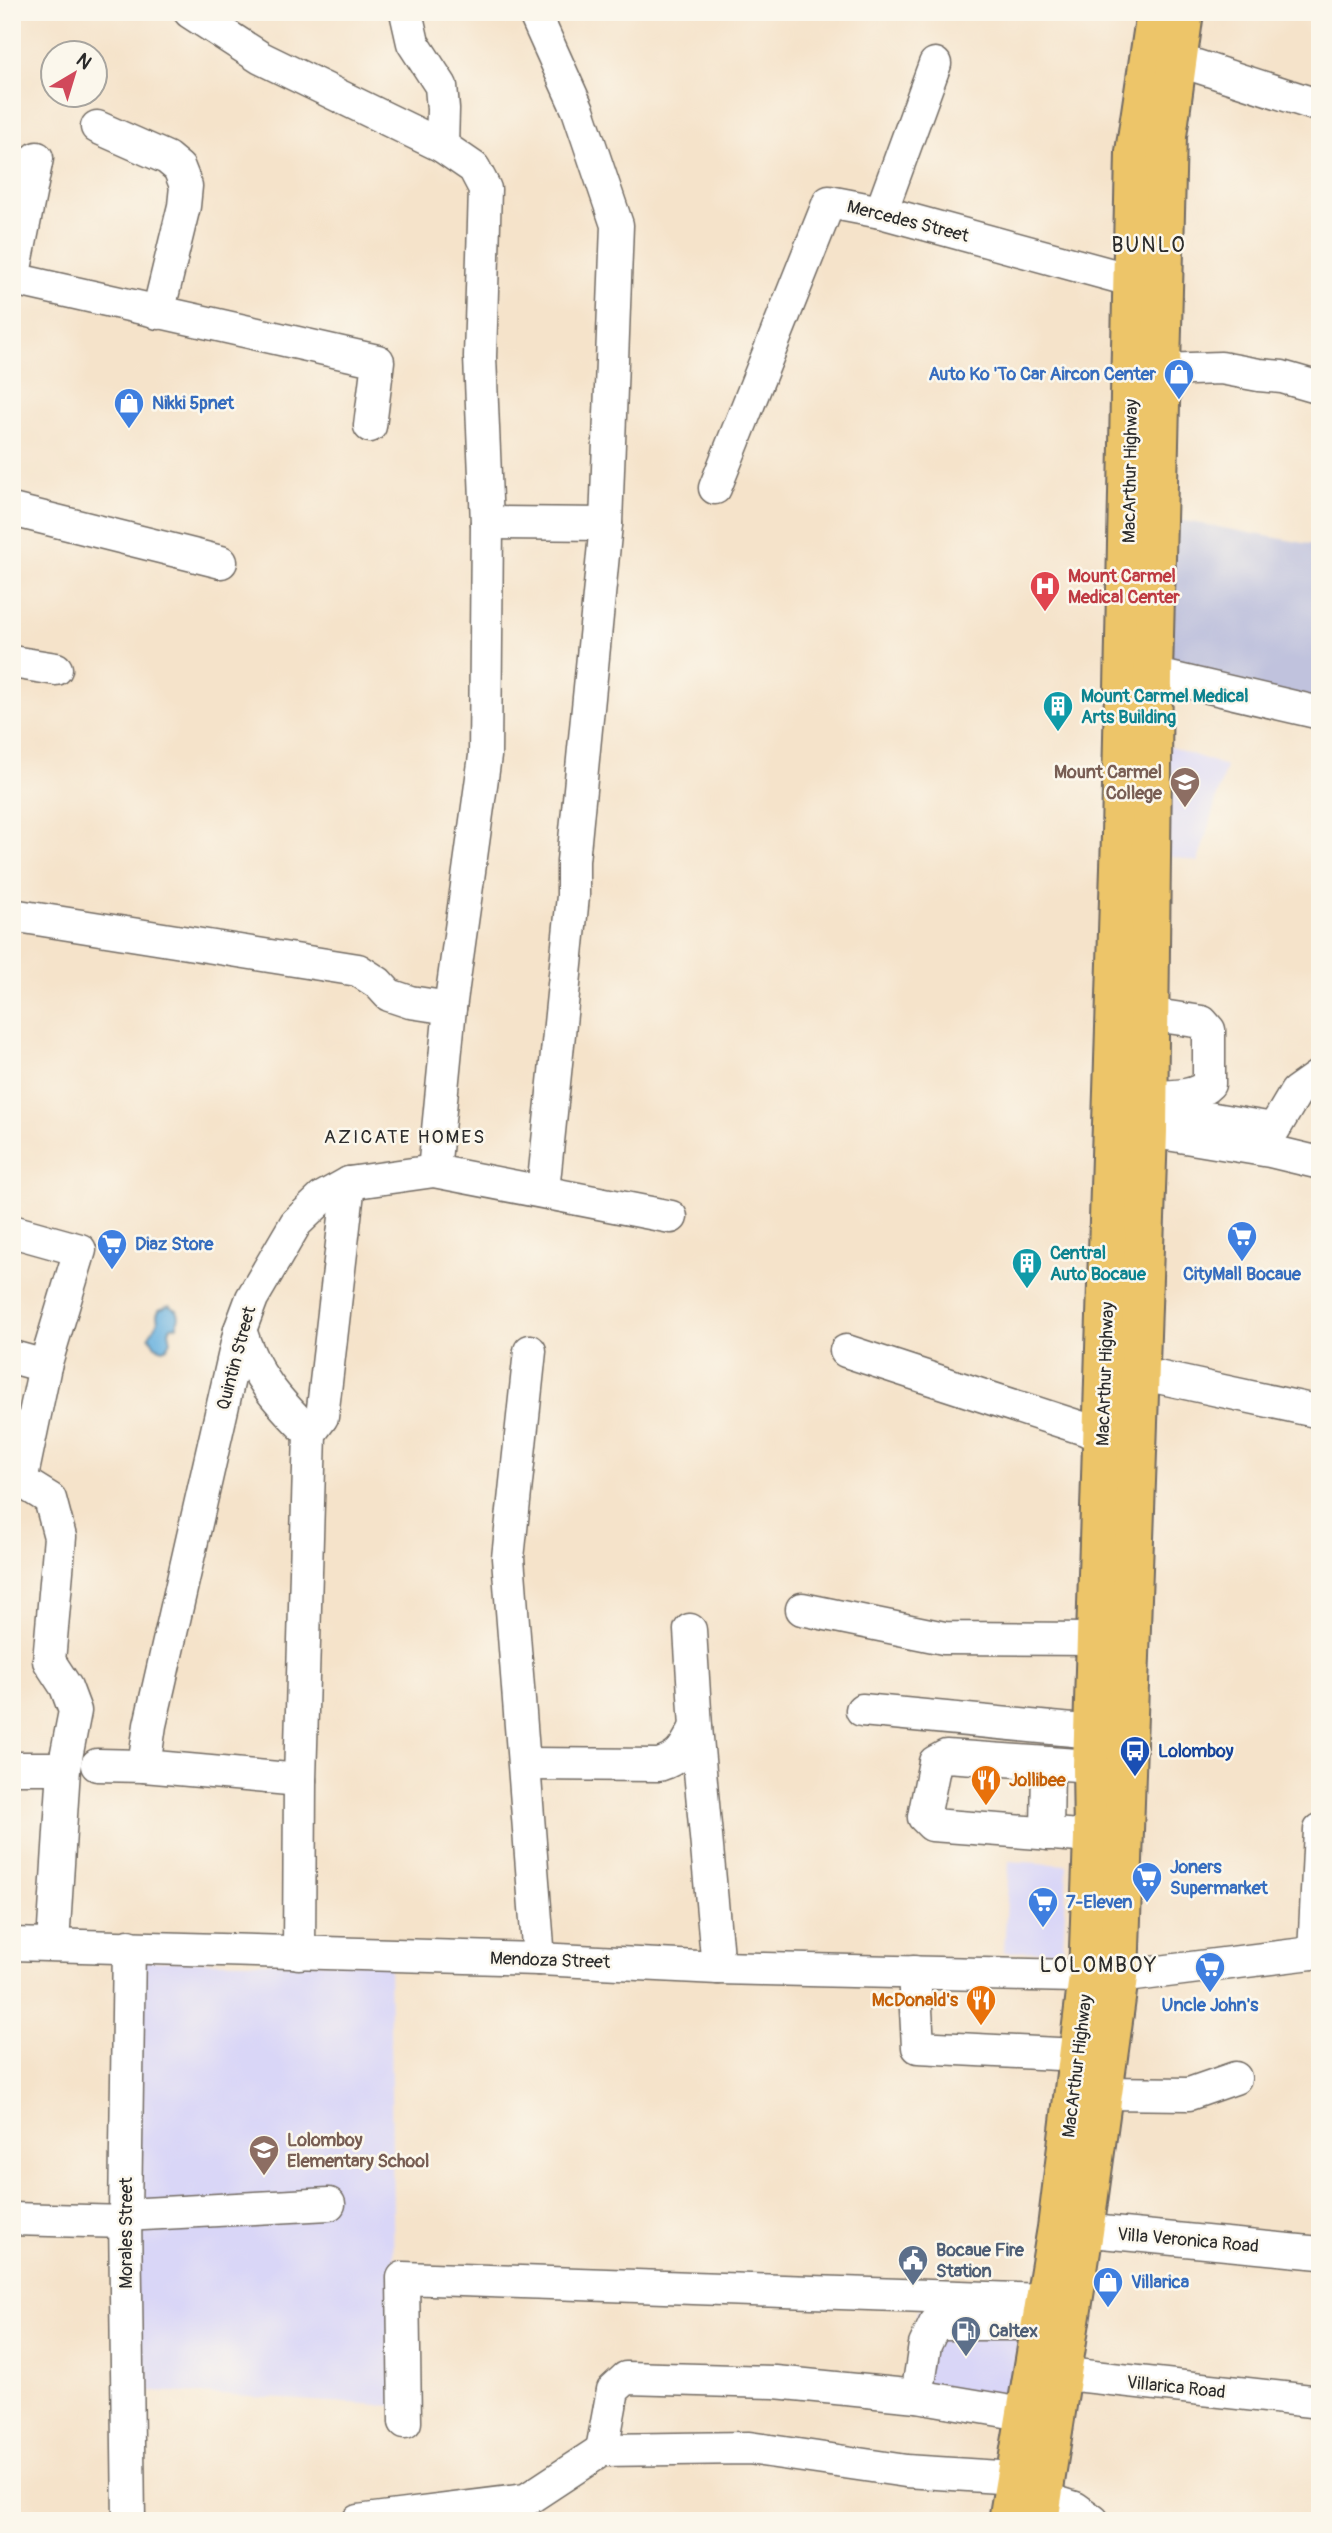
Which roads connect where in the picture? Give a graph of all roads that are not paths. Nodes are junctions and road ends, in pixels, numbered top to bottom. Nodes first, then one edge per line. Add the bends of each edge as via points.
1 (406, 12) edge
2 (534, 12) edge
3 (1156, 12) edge
4 (1184, 12) edge
5 (196, 14) edge
6 (1164, 57) junction
7 (935, 64) dead end
8 (1320, 106) edge
9 (97, 127) dead end
10 (442, 146) junction
11 (37, 158) dead end
12 (881, 212) junction
13 (16, 244) edge
14 (13, 281) edge
15 (1149, 281) junction
16 (158, 313) junction
17 (1161, 370) junction
18 (1320, 388) edge
19 (370, 426) dead end
20 (715, 488) dead end
21 (12, 510) edge
22 (487, 523) junction
23 (606, 524) junction
24 (220, 562) dead end
25 (12, 662) edge
26 (56, 669) dead end
27 (1153, 674) junction
28 (1320, 713) edge
29 (12, 915) edge
30 (450, 1008) junction
31 (1148, 1014) junction
32 (1320, 1075) edge
33 (1133, 1112) junction
34 (1274, 1129) junction
35 (1320, 1140) edge
36 (1320, 1163) edge
37 (434, 1171) junction
38 (349, 1183) junction
39 (543, 1191) junction
40 (671, 1217) dead end
41 (12, 1231) edge
42 (240, 1330) junction
43 (846, 1351) dead end
44 (530, 1352) dead end
45 (12, 1357) edge
46 (45, 1366) junction
47 (1139, 1373) junction
48 (1320, 1412) edge
49 (310, 1433) junction
50 (1103, 1438) junction
51 (17, 1480) edge
52 (802, 1609) dead end
53 (690, 1630) dead end
54 (1097, 1639) junction
55 (862, 1710) dead end
56 (696, 1727) junction
57 (1093, 1749) junction
58 (1048, 1763) junction
59 (526, 1764) junction
60 (97, 1765) dead end
61 (144, 1766) junction
62 (12, 1768) edge
63 (64, 1768) junction
64 (300, 1780) junction
65 (1320, 1830) edge
66 (1047, 1834) junction
67 (1093, 1837) junction
68 (12, 1944) edge
69 (52, 1944) junction
70 (129, 1946) junction
71 (299, 1953) junction
72 (1317, 1953) edge
73 (539, 1959) junction
74 (718, 1968) junction
75 (914, 1972) junction
76 (1103, 1976) junction
77 (1078, 2055) junction
78 (1235, 2078) dead end
79 (1104, 2093) junction
80 (328, 2204) dead end
81 (125, 2218) junction
82 (12, 2219) edge
83 (1071, 2229) junction
84 (1320, 2253) edge
85 (1051, 2316) junction
86 (1047, 2372) junction
87 (917, 2396) junction
88 (1320, 2402) edge
89 (1040, 2417) junction
90 (405, 2422) dead end
91 (603, 2450) junction
92 (1032, 2499) edge
93 (129, 2521) edge
94 (358, 2521) edge
95 (1008, 2521) edge
96 (1093, 2521) edge

1 - 10 street via 413,43 441,86
2 - 23 street via 578,110 617,225
3 - 6 highway, MacArthur Highway
4 - 6 highway, MacArthur Highway
5 - 10 street via 261,58
6 - 8 street
6 - 15 highway, MacArthur Highway via 1167,136
7 - 12 street
9 - 16 street via 167,158 179,168 186,186
10 - 22 street via 474,167 485,189 480,357
11 - 13 street
12 - 15 street, Mercedes Street
12 - 20 street, Mercedes Street via 829,202
13 - 14 street
14 - 16 street
15 - 17 highway, MacArthur Highway
15 - 33 highway, MacArthur Highway
16 - 19 street via 378,361
17 - 18 street via 1221,368
17 - 27 highway, MacArthur Highway
21 - 24 street
22 - 23 street
22 - 30 street via 485,756
23 - 39 street
25 - 26 street
27 - 28 street
27 - 31 highway, MacArthur Highway
29 - 30 street via 358,970 389,995
30 - 37 street
31 - 33 highway, MacArthur Highway
31 - 33 street via 1202,1022 1209,1030 1209,1084 1204,1090
32 - 34 street via 1296,1092
33 - 34 street
33 - 36 street
33 - 47 highway, MacArthur Highway
33 - 50 highway, MacArthur Highway
34 - 35 street
37 - 38 street, Quintin Street
37 - 39 street, Quintin Street
38 - 42 street, Quintin Street via 322,1198 296,1223 252,1298
38 - 49 street via 322,1418
39 - 40 street, Quintin Street
41 - 46 street via 80,1251
42 - 49 street via 263,1380
42 - 61 street, Quintin Street
43 - 50 street
44 - 59 street via 508,1558
45 - 46 street
46 - 51 street
47 - 48 street
47 - 76 highway, MacArthur Highway
49 - 64 street
50 - 54 highway, MacArthur Highway
51 - 63 street via 50,1499 60,1537 49,1661 75,1711
52 - 54 street via 944,1638
53 - 56 street
54 - 57 highway, MacArthur Highway
55 - 57 street
56 - 59 street via 675,1760 659,1765
56 - 74 street
57 - 58 street
57 - 67 highway, MacArthur Highway
58 - 66 street
58 - 66 street via 946,1756 935,1762 924,1817 932,1825
59 - 73 street
60 - 61 street
61 - 64 street
62 - 63 street
63 - 69 street
64 - 71 street
65 - 72 street
66 - 67 street
67 - 76 highway, MacArthur Highway
68 - 69 street, Mendoza Street
69 - 70 street, Mendoza Street
70 - 71 street, Mendoza Street
70 - 81 street, Morales Street
71 - 73 street, Mendoza Street
72 - 76 street, Mendoza Street
73 - 74 street, Mendoza Street
74 - 75 street, Mendoza Street
75 - 76 street, Mendoza Street
75 - 77 street via 918,2047
76 - 77 highway, MacArthur Highway
76 - 79 highway, MacArthur Highway
77 - 83 highway, MacArthur Highway
78 - 79 street via 1189,2094
79 - 83 highway, MacArthur Highway
80 - 81 street
81 - 82 street
81 - 93 street, Morales Street
83 - 84 street, Villa Veronica Road
83 - 85 highway, MacArthur Highway
85 - 86 highway, MacArthur Highway
85 - 87 street via 935,2324 925,2345
85 - 90 street via 403,2278
86 - 88 street, Villarica Road
86 - 89 highway, MacArthur Highway
87 - 89 street
87 - 91 street via 775,2382 626,2378 613,2390
89 - 92 highway, MacArthur Highway
91 - 92 street via 749,2448 906,2471
91 - 94 street via 526,2500
92 - 95 highway, MacArthur Highway
92 - 96 street via 1075,2508

